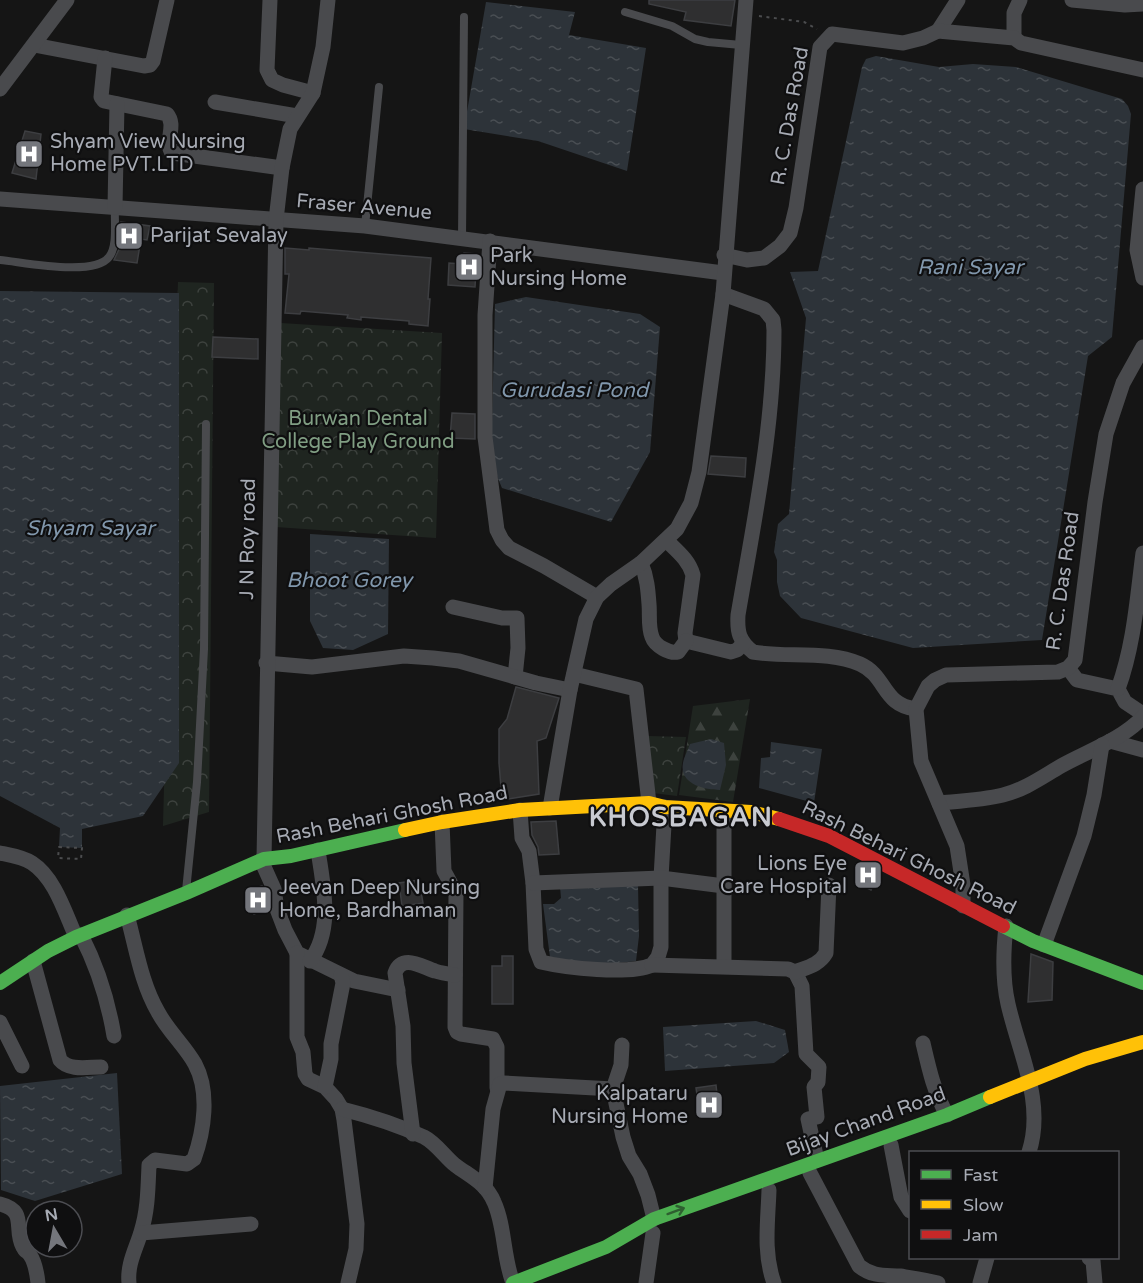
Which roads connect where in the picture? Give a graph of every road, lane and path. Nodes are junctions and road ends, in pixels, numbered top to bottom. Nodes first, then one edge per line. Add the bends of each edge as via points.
1 (68, 0) edge
2 (167, 0) edge
3 (270, 0) edge
4 (328, 0) edge
5 (746, 0) edge
6 (958, 0) edge
7 (1020, 0) edge
8 (1072, 0) edge
9 (1143, 4) edge
10 (625, 12) dead end
11 (464, 17) dead end
12 (744, 17) junction
13 (938, 31) junction
14 (830, 36) junction
15 (1014, 38) junction
16 (34, 45) junction
17 (741, 45) junction
18 (105, 58) junction
19 (1143, 70) edge
20 (379, 87) dead end
21 (0, 89) edge
22 (313, 93) junction
23 (215, 102) dead end
24 (117, 104) junction
25 (297, 116) junction
26 (282, 168) junction
27 (1143, 189) edge
28 (0, 199) edge
29 (115, 207) junction
30 (276, 220) junction
31 (365, 226) junction
32 (462, 238) junction
33 (490, 241) junction
34 (724, 255) junction
35 (0, 260) edge
36 (723, 273) junction
37 (1143, 278) edge
38 (723, 294) junction
39 (1143, 347) edge
40 (206, 424) dead end
41 (666, 540) junction
42 (1143, 553) edge
43 (641, 563) junction
44 (597, 597) junction
45 (453, 607) dead end
46 (686, 641) junction
47 (743, 644) junction
48 (266, 663) junction
49 (1068, 668) junction
50 (574, 674) junction
51 (515, 677) junction
52 (1118, 689) junction
53 (570, 690) junction
54 (916, 710) junction
55 (1143, 715) edge
56 (1106, 743) junction
57 (1143, 750) edge
58 (939, 802) junction
59 (649, 803) junction
60 (665, 807) junction
61 (550, 808) junction
62 (520, 810) junction
63 (724, 811) junction
64 (442, 822) junction
65 (59, 847) joint
66 (318, 850) junction
67 (0, 853) edge
68 (262, 859) junction
69 (661, 878) junction
70 (533, 883) junction
71 (829, 885) dead end
72 (724, 886) junction
73 (186, 893) junction
74 (963, 906) junction
75 (127, 915) junction
76 (1006, 926) junction
77 (79, 936) junction
78 (1044, 945) junction
79 (304, 957) junction
80 (33, 961) junction
81 (652, 965) junction
82 (724, 966) junction
83 (795, 972) junction
84 (341, 975) junction
85 (455, 975) junction
86 (0, 983) edge
87 (1143, 983) edge
88 (398, 990) junction
89 (0, 1022) edge
90 (114, 1036) dead end
91 (1143, 1042) edge
92 (924, 1043) dead end
93 (622, 1045) dead end
94 (1143, 1050) edge
95 (22, 1066) dead end
96 (101, 1067) dead end
97 (1030, 1086) junction
98 (326, 1087) junction
99 (497, 1088) junction
100 (613, 1089) junction
101 (342, 1109) junction
102 (946, 1115) junction
103 (413, 1134) junction
104 (891, 1145) junction
105 (1029, 1151) edge
106 (814, 1167) junction
107 (485, 1188) junction
108 (769, 1190) junction
109 (0, 1204) edge
110 (909, 1209) edge
111 (251, 1224) dead end
112 (654, 1226) junction
113 (141, 1233) junction
114 (986, 1259) edge
115 (1090, 1259) edge
116 (38, 1283) edge
117 (129, 1283) edge
118 (348, 1283) edge
119 (513, 1283) edge
120 (646, 1283) edge
121 (774, 1283) edge
122 (938, 1283) edge
123 (980, 1283) edge
124 (1095, 1283) edge

1 - 16 street
2 - 18 street via 150,65
3 - 22 street via 267,70 272,80
4 - 22 street
5 - 12 street
6 - 13 street
7 - 15 street via 1014,13
8 - 9 street
10 - 17 lane via 672,26 695,39
11 - 32 lane
12 - 14 path via 804,22
12 - 17 street
13 - 14 street, R. C. Das Road via 903,43
13 - 15 street, R. C. Das Road
14 - 34 street, R. C. Das Road via 820,47 790,233 764,258 747,260
15 - 19 street, R. C. Das Road via 1021,43
16 - 18 street
16 - 21 street
17 - 34 street
18 - 24 street via 101,98
20 - 31 lane
22 - 25 street, J N Roy road
23 - 25 street
24 - 26 street via 167,114 172,153
24 - 29 street
25 - 26 street, J N Roy road via 290,129
26 - 30 street, J N Roy road
27 - 37 street via 1137,250
28 - 29 street, Fraser Avenue
29 - 30 street, Fraser Avenue
29 - 35 lane via 114,241 110,256 102,264 73,267
30 - 31 street, Fraser Avenue
30 - 48 street, J N Roy road
31 - 32 street, Fraser Avenue
32 - 33 street, Fraser Avenue
33 - 36 street, Fraser Avenue
33 - 44 street via 485,315 485,437 497,530 509,548
34 - 36 street
36 - 38 street
38 - 41 street via 699,472 684,518
38 - 47 street via 764,309 773,320 774,330 762,472 738,615 737,633
39 - 49 street, R. C. Das Road via 1123,383 1106,434 1078,647
40 - 73 lane via 204,649
41 - 43 street
41 - 46 street via 691,567 693,575
42 - 52 street via 1133,632
43 - 44 street
43 - 46 street via 654,640 671,653 678,652
44 - 50 street via 586,619
45 - 51 street via 517,618
46 - 47 street via 731,652
47 - 54 street via 753,652 857,662 869,668 896,703
48 - 51 street via 312,667 404,656 459,661
48 - 68 street, J N Roy road
49 - 52 street via 1077,680
49 - 54 street, R. C. Das Road via 1058,672 946,675 928,686
50 - 53 street
50 - 59 street via 636,689
51 - 53 street
52 - 55 street via 1125,702
53 - 61 street
54 - 58 street via 921,760
55 - 56 street via 1135,725
56 - 57 street
56 - 58 street via 1005,795
56 - 78 street via 1084,836
58 - 74 street via 957,846
59 - 60 street, Rash Behari Ghosh Road
59 - 61 street, Rash Behari Ghosh Road
60 - 63 street, Rash Behari Ghosh Road
60 - 69 street
61 - 62 street, Rash Behari Ghosh Road
62 - 64 street, Rash Behari Ghosh Road
62 - 70 street
63 - 72 street
63 - 74 street, Rash Behari Ghosh Road via 779,818 829,836
64 - 66 street, Rash Behari Ghosh Road
64 - 85 street via 444,871 456,893
65 - 65 path via 82,848 81,859 58,858
66 - 68 street, Rash Behari Ghosh Road
66 - 79 street via 324,919 317,952
67 - 77 street via 30,862 42,871
68 - 73 street, Rash Behari Ghosh Road
68 - 79 street via 285,930
69 - 70 street
69 - 72 street
69 - 81 street via 661,947
70 - 81 street via 536,949 541,962 580,968 632,969
71 - 83 street via 826,953 814,965
72 - 82 street
73 - 75 street, Rash Behari Ghosh Road
74 - 76 street, Rash Behari Ghosh Road
75 - 77 street, Rash Behari Ghosh Road
75 - 113 street via 157,1011 195,1064 204,1096 194,1159 187,1164 155,1160 149,1165
76 - 78 street, Rash Behari Ghosh Road
76 - 97 street via 1003,977
77 - 80 street, Rash Behari Ghosh Road
77 - 90 street via 108,999
78 - 87 street, Rash Behari Ghosh Road
79 - 84 street
79 - 98 street via 297,1041 308,1079
80 - 86 street, Rash Behari Ghosh Road
80 - 96 street via 60,1060 64,1066
81 - 82 street
82 - 83 street
83 - 106 street via 802,986 806,1053 819,1067 814,1087 817,1117 808,1119
84 - 88 street
84 - 98 street
85 - 88 street via 402,963 395,973
85 - 99 street via 455,1027 457,1032 493,1039 497,1047
88 - 103 street
89 - 95 street
91 - 97 street, Bijay Chand Road via 1085,1059
92 - 102 street via 936,1096
93 - 100 street via 621,1065
94 - 97 street, Bijay Chand Road
97 - 102 street, Bijay Chand Road
97 - 104 street, Bijay Chand Road
97 - 105 street via 1035,1122
98 - 101 street
99 - 100 street via 504,1083
99 - 107 street
100 - 112 street via 623,1137 648,1195
101 - 103 street via 373,1116
101 - 118 street via 357,1224
102 - 106 street, Bijay Chand Road
103 - 107 street via 426,1138
104 - 106 street, Bijay Chand Road
104 - 110 street via 902,1197
106 - 108 street, Bijay Chand Road
112 -> 106 street, Bijay Chand Road
106 - 122 street via 859,1266 878,1276
107 - 119 street via 495,1204
108 - 112 street, Bijay Chand Road
108 - 121 street via 767,1252
109 - 116 street via 15,1211 21,1242 33,1261
111 - 113 street
112 - 119 street, Bijay Chand Road
112 - 120 street
113 - 117 street via 132,1255
114 - 123 street
115 - 124 street

